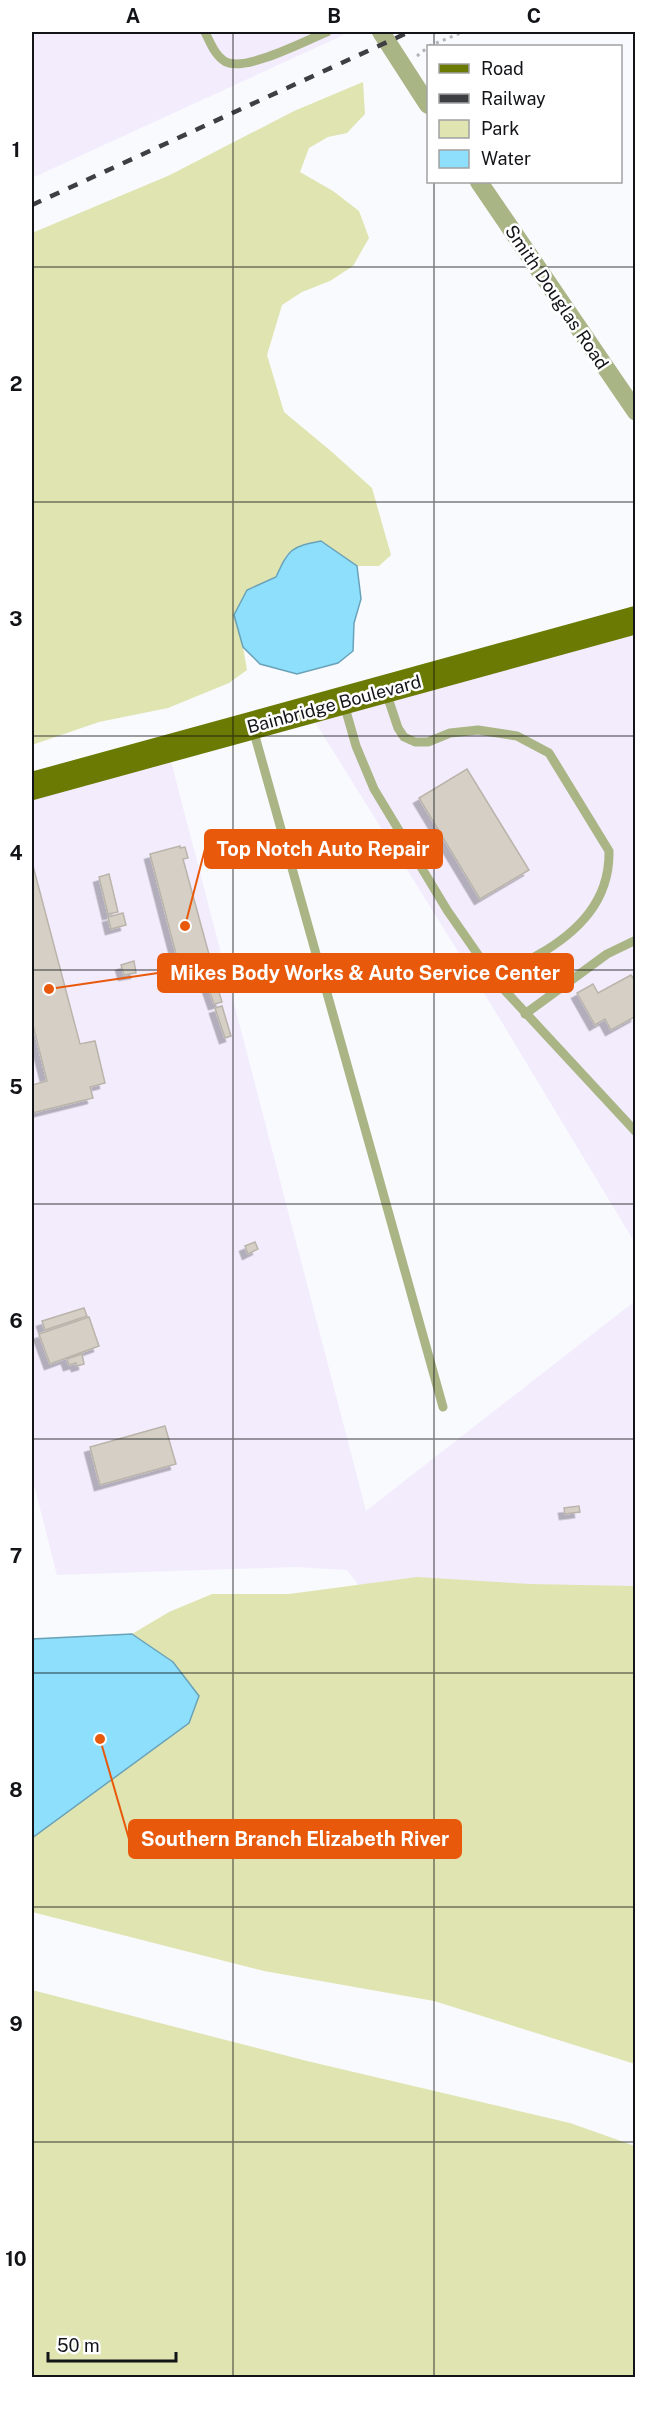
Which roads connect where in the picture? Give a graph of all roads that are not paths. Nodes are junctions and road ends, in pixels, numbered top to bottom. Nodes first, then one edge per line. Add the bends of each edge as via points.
1 (205, 32) edge
2 (327, 32) edge
3 (381, 32) edge
4 (427, 102) edge
5 (480, 183) edge
6 (636, 412) edge
7 (636, 620) edge
8 (385, 690) junction
9 (343, 702) junction
10 (252, 726) junction
11 (32, 786) edge
12 (636, 940) edge
13 (491, 974) junction
14 (525, 1014) junction
15 (636, 1132) edge
16 (443, 1407) dead end

1 - 2 lane via 219,56 227,63 240,64
3 - 4 street
5 - 6 street, Smith Douglas Road
7 - 8 main road, Bainbridge Boulevard
8 - 9 main road, Bainbridge Boulevard
8 - 13 lane via 398,728 404,737 415,742 478,730 517,736 549,753 609,851 609,870 601,895 580,926 508,972
9 - 10 main road, Bainbridge Boulevard
9 - 13 lane via 374,789
10 - 11 main road, Bainbridge Boulevard
10 - 16 lane
12 - 14 lane via 607,954
13 - 14 lane
14 - 15 lane

